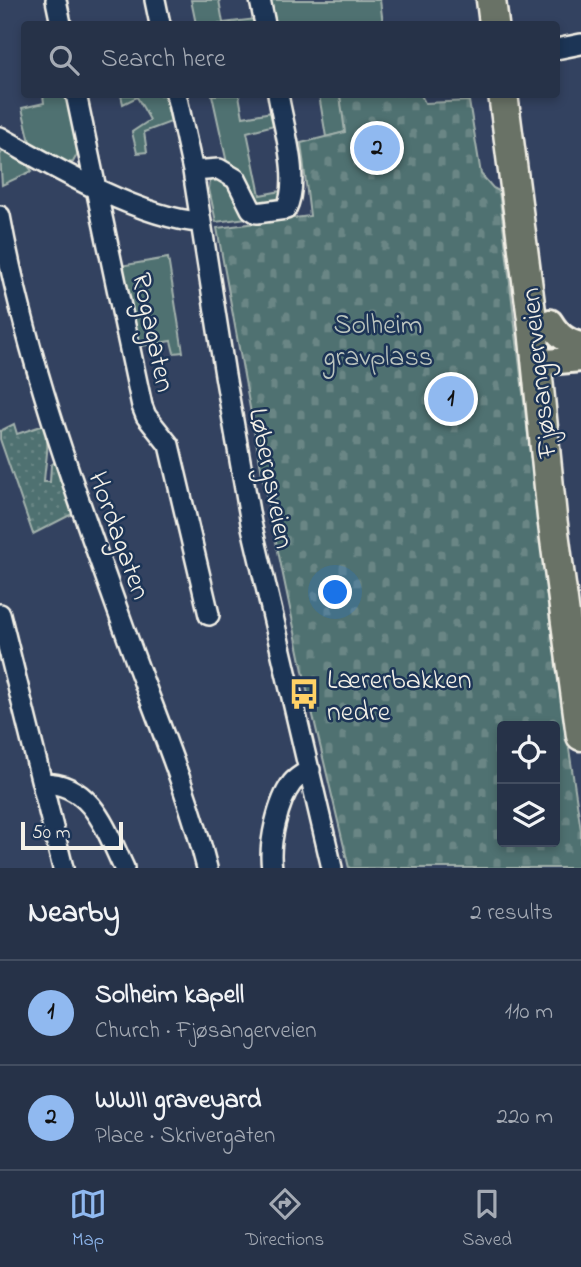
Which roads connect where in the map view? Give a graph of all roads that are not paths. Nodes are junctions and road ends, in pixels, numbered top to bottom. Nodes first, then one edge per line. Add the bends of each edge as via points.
1 (56, 0) edge
2 (155, 0) edge
3 (260, 0) edge
4 (491, 0) edge
5 (510, 0) edge
6 (60, 21) edge
7 (159, 21) edge
8 (264, 21) edge
9 (494, 21) edge
10 (513, 21) edge
11 (581, 44) edge
12 (560, 48) edge
13 (77, 98) edge
14 (177, 98) edge
15 (279, 98) edge
16 (504, 98) edge
17 (522, 98) edge
18 (0, 137) edge
19 (193, 171) junction
20 (94, 185) junction
21 (0, 216) edge
22 (200, 222) junction
23 (550, 322) junction
24 (581, 345) edge
25 (557, 361) edge
26 (0, 614) edge
27 (209, 614) dead end
28 (581, 625) edge
29 (581, 736) edge
30 (310, 770) junction
31 (43, 783) junction
32 (63, 868) edge
33 (124, 868) edge
34 (207, 868) edge
35 (272, 868) edge
36 (332, 868) edge

1 - 6 street
2 - 7 street
3 - 8 street
4 - 9 highway
5 - 10 highway
11 - 12 street
13 - 20 street, Rogagaten
14 - 19 street, Løbergsveien
15 - 19 street via 292,179 286,209 257,213 236,179 219,169
16 - 25 highway, Fjøsangerveien
17 - 23 highway, Fjøsangerveien
18 - 20 street
19 - 22 street, Løbergsveien
20 - 22 street via 169,217
20 - 27 street, Rogagaten via 142,406 169,445
21 - 34 street, Hordagaten via 22,321 60,449 181,781
22 - 30 street, Løbergsveien via 246,500
23 - 24 main road via 569,342
23 - 25 highway, Fjøsangerveien
25 - 28 highway, Fjøsangerveien via 567,514
25 - 29 highway, Fjøsangerveien via 552,517
26 - 31 street
30 - 35 street via 298,776 286,795 273,837
30 - 36 street, Løbergsveien
31 - 32 street
31 - 33 street via 69,787 90,805

